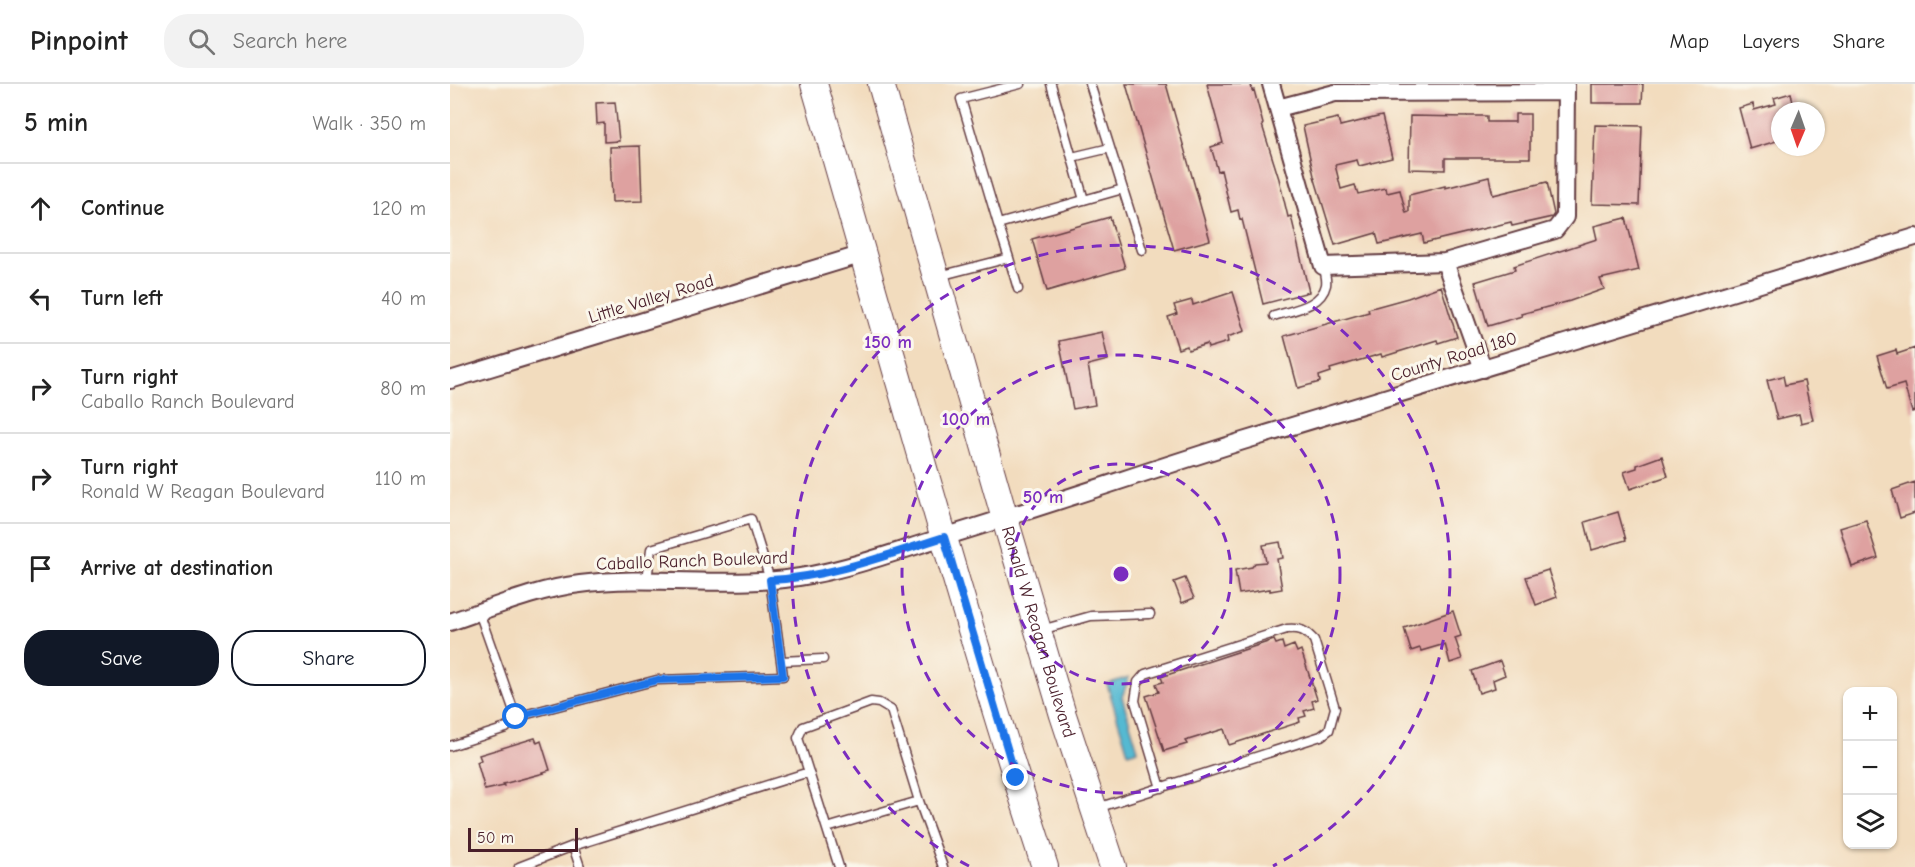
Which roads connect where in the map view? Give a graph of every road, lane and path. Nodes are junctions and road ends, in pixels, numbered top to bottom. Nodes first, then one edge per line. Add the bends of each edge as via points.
1 (814, 84) edge
2 (881, 84) edge
3 (1020, 84) edge
4 (1051, 84) edge
5 (1090, 84) edge
6 (1271, 84) edge
7 (1566, 88) edge
8 (1278, 108) junction
9 (1110, 148) junction
10 (1072, 158) junction
11 (1123, 189) junction
12 (1084, 200) junction
13 (998, 224) junction
14 (1915, 237) edge
15 (1142, 250) dead end
16 (863, 254) junction
17 (1009, 258) junction
18 (1445, 262) junction
19 (1323, 266) junction
20 (937, 277) junction
21 (1018, 290) dead end
22 (1274, 316) dead end
23 (1483, 369) junction
24 (450, 380) edge
25 (1005, 519) junction
26 (944, 537) junction
27 (647, 580) junction
28 (770, 580) junction
29 (479, 612) junction
30 (1150, 614) dead end
31 (450, 622) edge
32 (1038, 631) junction
33 (823, 659) dead end
34 (781, 661) junction
35 (516, 717) junction
36 (450, 746) edge
37 (809, 772) junction
38 (1161, 788) junction
39 (919, 801) junction
40 (1094, 809) junction
41 (827, 828) junction
42 (573, 846) junction
43 (519, 867) edge
44 (580, 867) edge
45 (839, 867) edge
46 (943, 867) edge
47 (1045, 867) edge
48 (1113, 867) edge

1 - 16 main road
2 - 20 main road, Ronald W Reagan Boulevard
3 - 13 lane via 961,99
4 - 10 lane
5 - 9 lane
6 - 8 street
7 - 8 street via 1335,93
7 - 18 street via 1565,217 1555,230
8 - 19 street
9 - 10 lane
9 - 11 lane
10 - 12 lane
11 - 12 lane
11 - 15 lane
12 - 13 lane
13 - 17 lane
14 - 23 street, County Road 180
16 - 24 street, Little Valley Road
16 - 26 main road
17 - 20 lane
17 - 21 lane
18 - 19 street
18 - 23 street
19 - 22 lane via 1327,283 1323,295 1310,305
20 - 25 main road, Ronald W Reagan Boulevard
23 - 25 street, County Road 180 via 1222,447
25 - 26 street, Caballo Ranch Boulevard
25 - 32 main road, Ronald W Reagan Boulevard
26 - 28 street, Caballo Ranch Boulevard via 840,569
26 - 47 main road
27 - 28 street, Caballo Ranch Boulevard
27 - 28 lane via 651,549 751,519
27 - 29 street, Caballo Ranch Boulevard via 579,584
28 - 34 lane
29 - 31 street, Caballo Ranch Boulevard
29 - 35 lane
30 - 32 lane via 1091,616
32 - 40 main road, Ronald W Reagan Boulevard
33 - 34 lane
34 - 35 lane via 783,676 657,680
35 - 36 lane via 506,728
37 - 39 lane via 798,738 803,727 871,702 879,704 891,710
37 - 41 lane
37 - 42 lane
38 - 38 lane via 1321,736 1329,730 1335,708 1308,632 1287,629 1145,674 1138,682 1134,701
38 - 40 lane
39 - 41 lane
39 - 46 lane
40 - 48 main road, Ronald W Reagan Boulevard
41 - 45 lane
42 - 43 lane
42 - 44 lane

